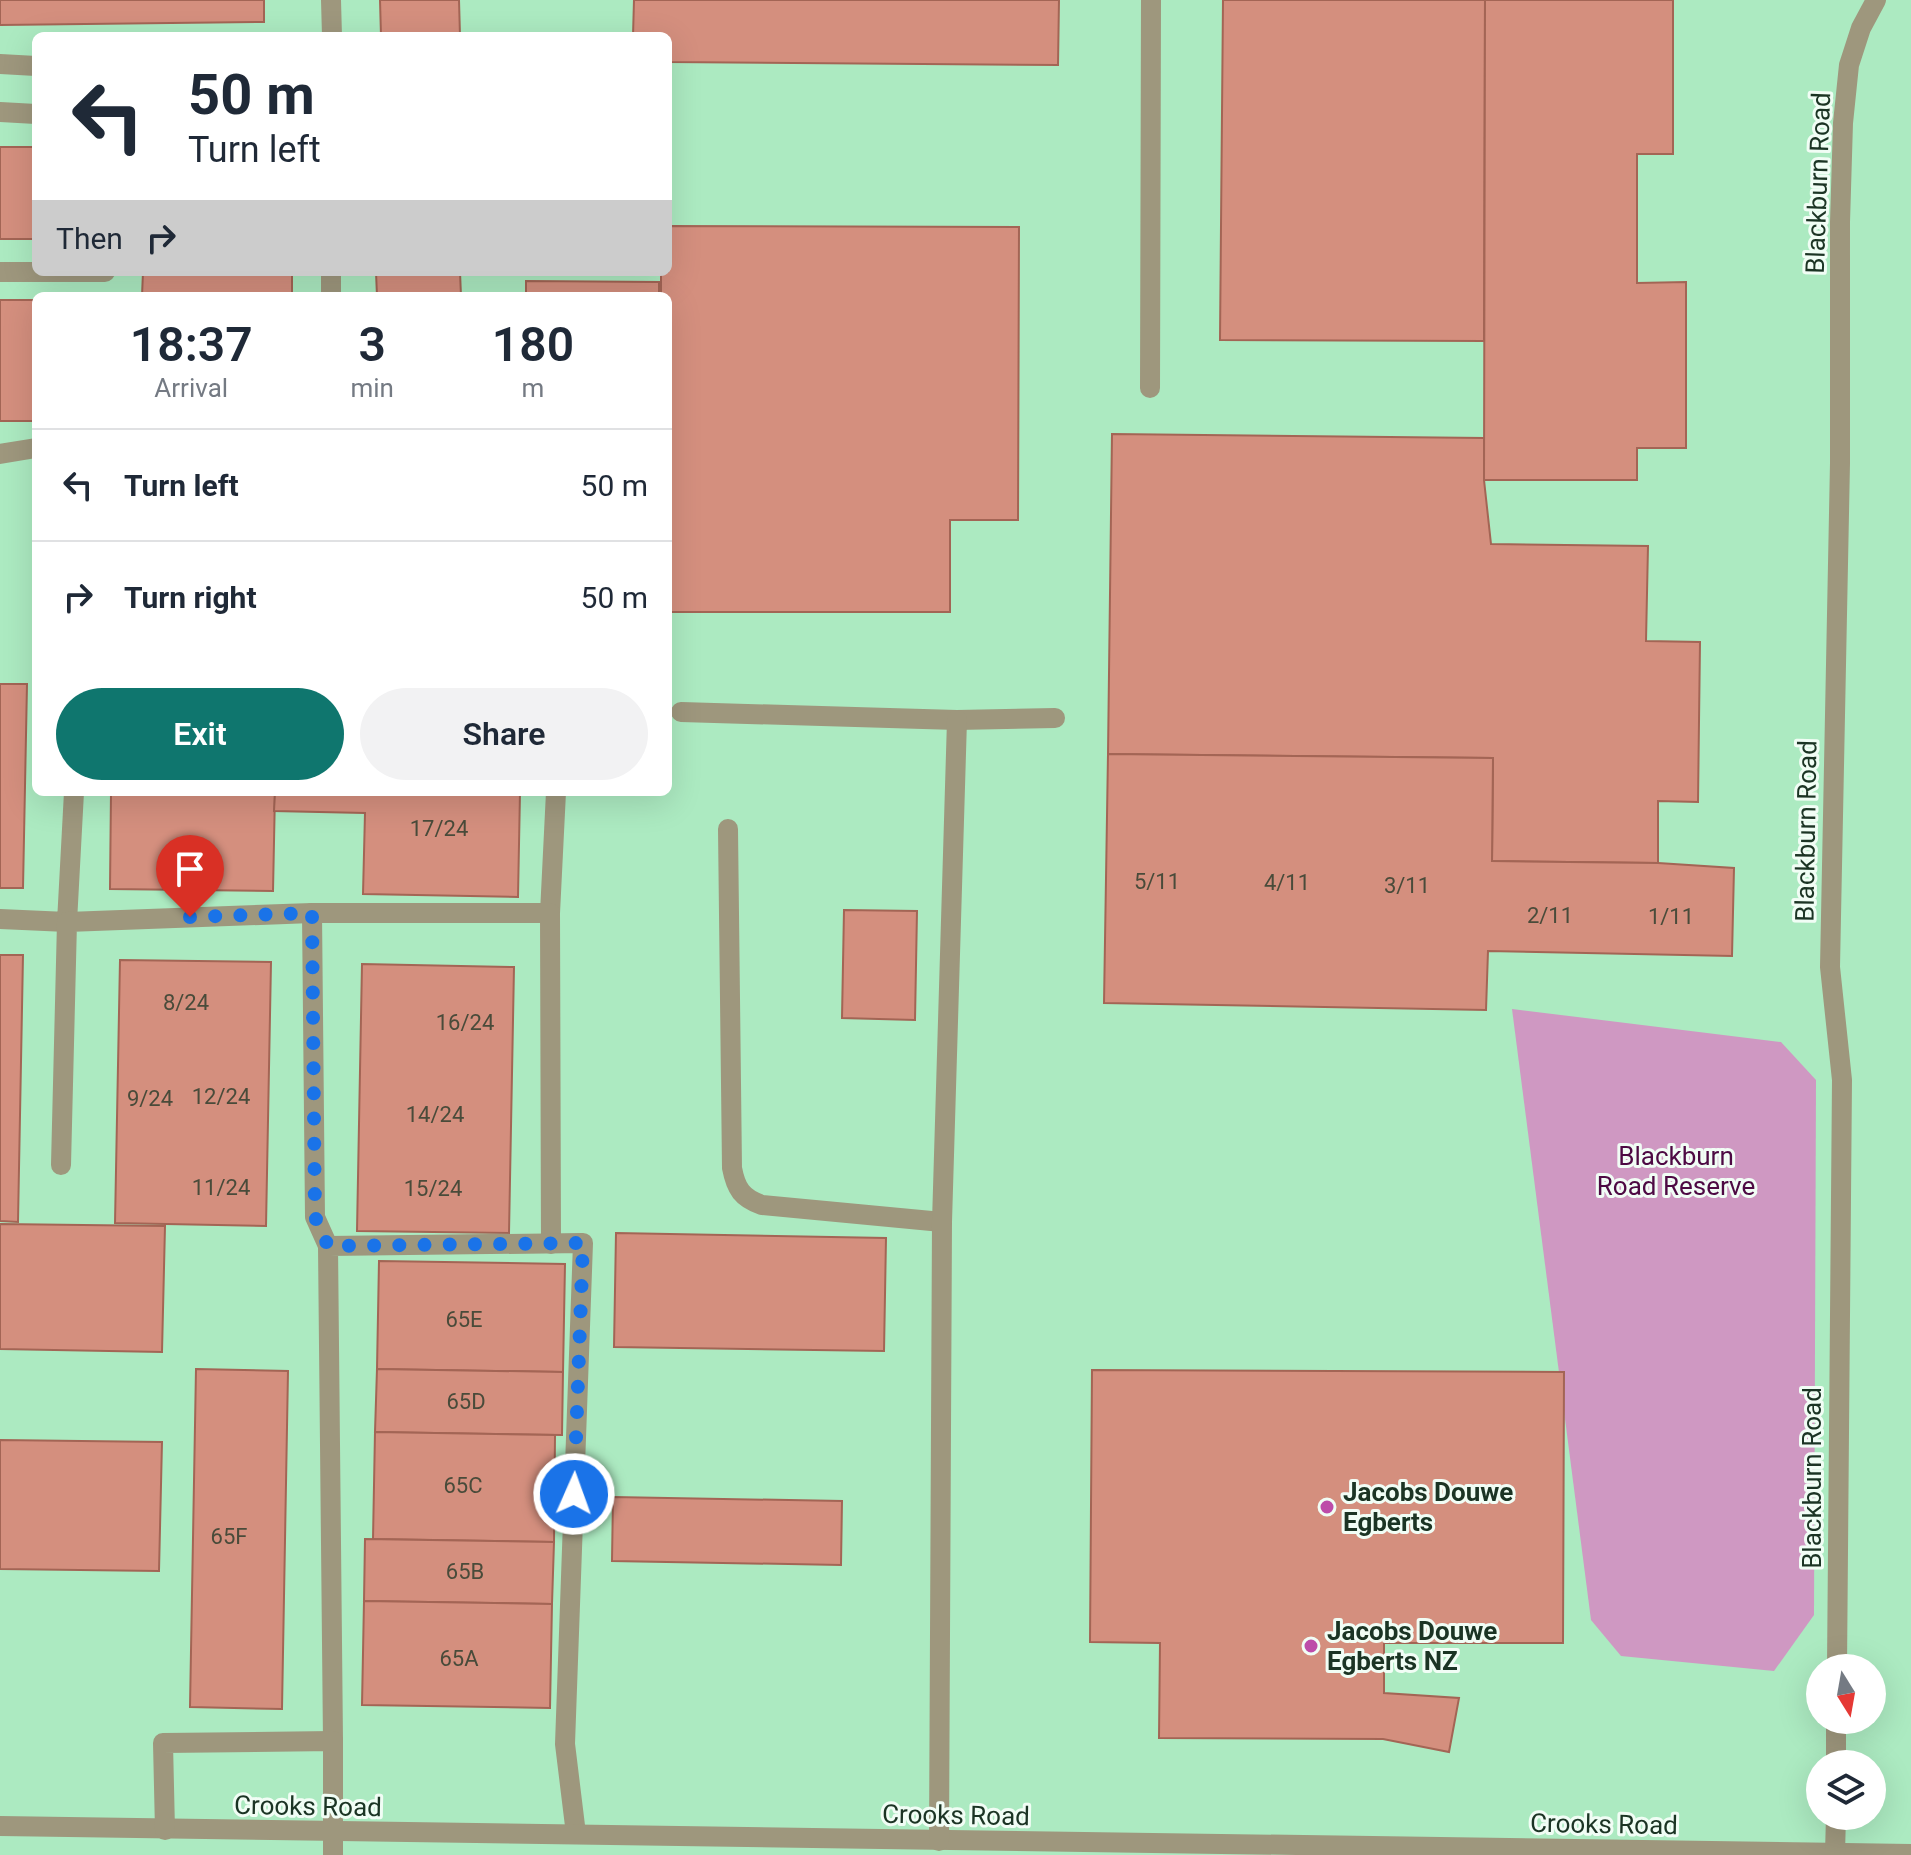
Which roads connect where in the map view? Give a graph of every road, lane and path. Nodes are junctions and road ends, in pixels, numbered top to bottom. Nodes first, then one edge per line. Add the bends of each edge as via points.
1 (331, 0) edge
2 (1151, 0) edge
3 (1876, 0) edge
4 (332, 32) edge
5 (0, 64) edge
6 (32, 66) edge
7 (0, 112) edge
8 (32, 114) edge
9 (0, 272) edge
10 (32, 272) edge
11 (1150, 388) dead end
12 (32, 449) edge
13 (0, 454) edge
14 (681, 712) dead end
15 (1055, 718) dead end
16 (957, 720) junction
17 (74, 796) edge
18 (556, 796) edge
19 (728, 829) dead end
20 (312, 913) junction
21 (550, 913) junction
22 (0, 919) edge
23 (67, 922) junction
24 (61, 1165) dead end
25 (942, 1222) junction
26 (551, 1244) junction
27 (328, 1246) junction
28 (1837, 1654) edge
29 (333, 1741) junction
30 (0, 1826) edge
31 (165, 1830) junction
32 (1836, 1830) edge
33 (333, 1833) junction
34 (576, 1834) junction
35 (939, 1841) junction
36 (1427, 1851) edge
37 (1835, 1853) edge
38 (1911, 1854) edge
39 (333, 1855) edge

1 - 4 street
2 - 11 street
3 - 28 street, Blackburn Road via 1849,65 1840,222 1830,967 1842,1080
5 - 6 street
7 - 8 street
9 - 10 street
12 - 13 street
14 - 16 street
15 - 16 street
16 - 25 street
17 - 23 street
18 - 21 street
19 - 25 street via 736,1187 746,1200 762,1205
20 - 21 street
20 - 23 street
20 - 27 street via 315,1217
21 - 26 street
22 - 23 street
23 - 24 street
25 - 35 street
26 - 27 street
26 - 34 street via 583,1243 565,1744
27 - 29 street
29 - 31 street via 163,1743
29 - 33 street
30 - 31 street, Crooks Road
31 - 33 street, Crooks Road
32 - 37 street
33 - 34 street, Crooks Road
33 - 39 street
34 - 35 street, Crooks Road
35 - 36 street, Crooks Road
36 - 37 street, Crooks Road
37 - 38 street, Crooks Road

